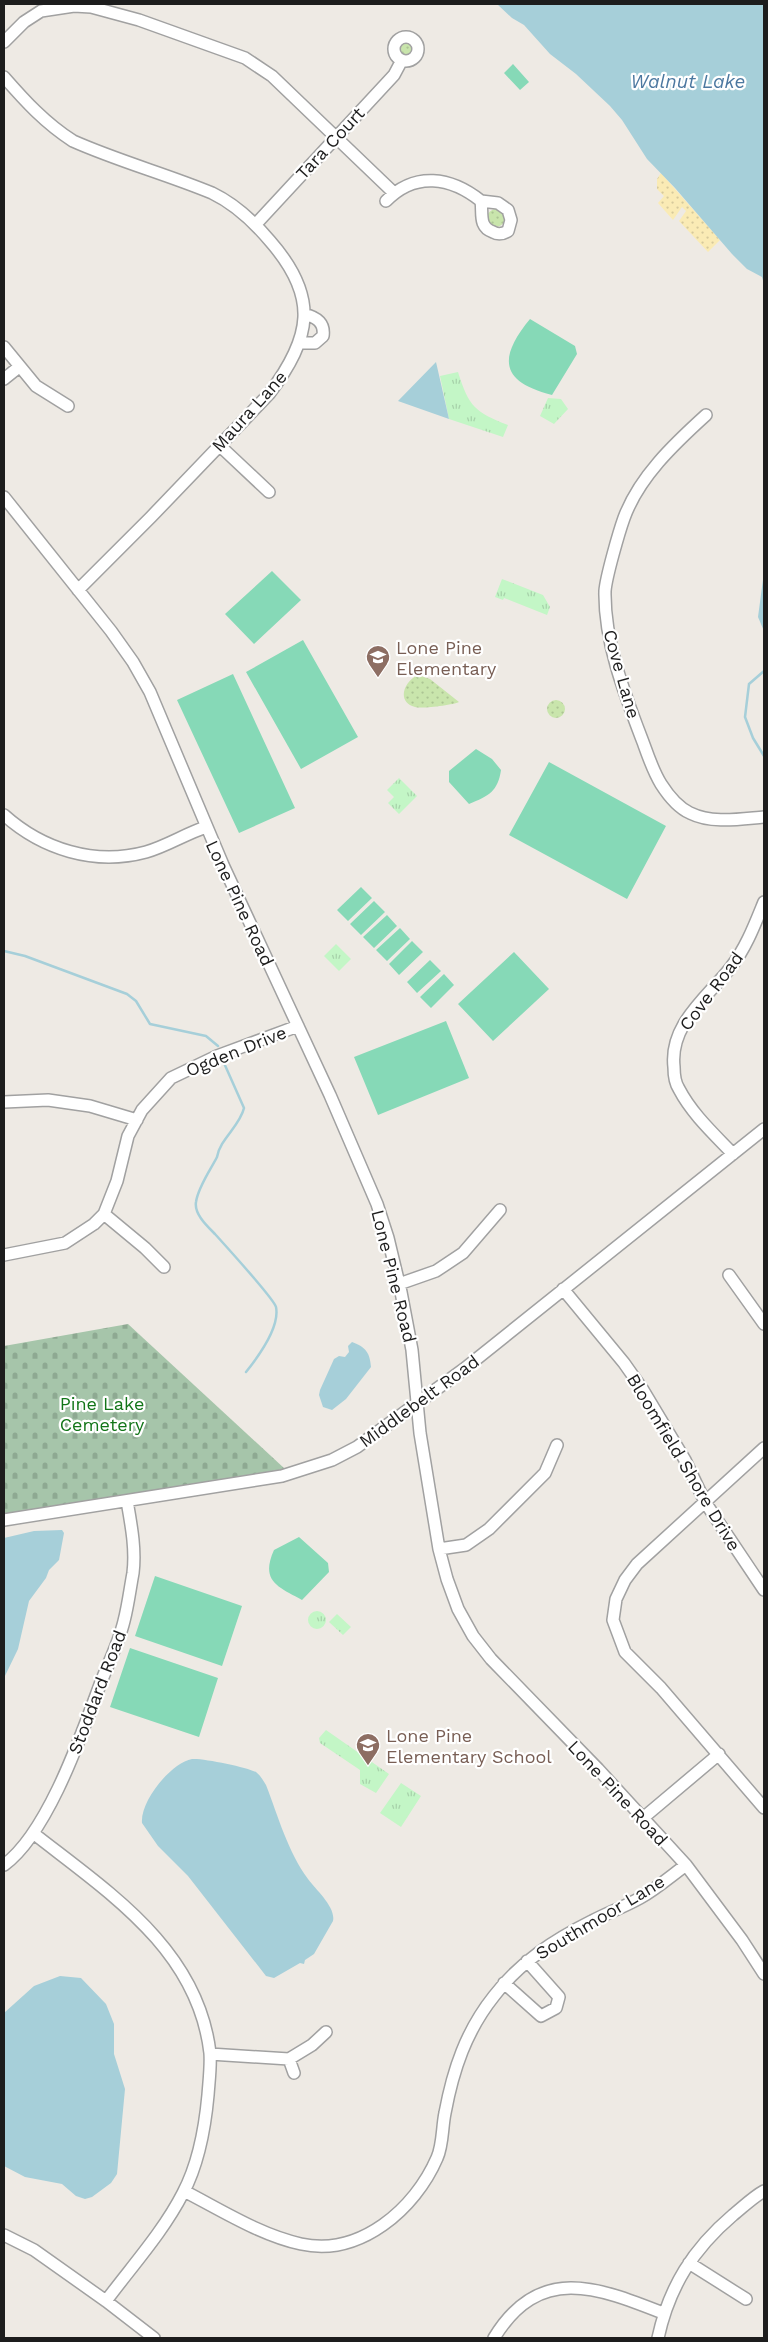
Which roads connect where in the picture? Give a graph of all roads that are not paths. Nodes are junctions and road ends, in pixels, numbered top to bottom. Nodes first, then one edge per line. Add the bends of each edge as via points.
1 (4, 42) edge
2 (402, 60) dead end
3 (4, 77) edge
4 (336, 136) junction
5 (481, 201) dead end
6 (256, 224) junction
7 (304, 314) junction
8 (299, 343) junction
9 (6, 353) edge
10 (20, 367) junction
11 (4, 379) edge
12 (68, 406) dead end
13 (706, 415) dead end
14 (219, 445) junction
15 (268, 492) dead end
16 (4, 497) edge
17 (78, 590) junction
18 (4, 815) edge
19 (764, 817) edge
20 (206, 827) junction
21 (764, 902) edge
22 (298, 1026) junction
23 (4, 1102) edge
24 (137, 1120) junction
25 (764, 1129) edge
26 (732, 1154) junction
27 (500, 1210) dead end
28 (104, 1214) junction
29 (4, 1255) edge
30 (164, 1267) dead end
31 (729, 1276) dead end
32 (399, 1284) junction
33 (563, 1289) junction
34 (764, 1324) edge
35 (416, 1405) junction
36 (557, 1444) dead end
37 (764, 1448) edge
38 (127, 1501) junction
39 (705, 1502) junction
40 (4, 1520) edge
41 (439, 1549) junction
42 (764, 1590) edge
43 (719, 1754) junction
44 (764, 1808) edge
45 (643, 1818) junction
46 (33, 1833) junction
47 (4, 1864) edge
48 (686, 1865) junction
49 (527, 1961) junction
50 (764, 1974) edge
51 (504, 1983) junction
52 (326, 2032) dead end
53 (210, 2054) junction
54 (289, 2059) junction
55 (294, 2073) dead end
56 (184, 2191) junction
57 (764, 2192) edge
58 (4, 2235) edge
59 (689, 2263) junction
60 (746, 2299) dead end
61 (106, 2300) junction
62 (663, 2313) junction
63 (154, 2338) edge
64 (494, 2338) edge
65 (658, 2338) edge

1 - 4 street via 41,11 91,7 130,18 245,58 272,76
2 - 4 street, Tara Court via 394,74
3 - 6 street, Maura Lane via 37,113 73,141 213,194
4 - 5 street via 390,197 409,185 442,181 465,188
4 - 6 street, Tara Court
6 - 7 street, Maura Lane via 285,258 299,282
7 - 8 street, Maura Lane
7 - 8 street via 320,321 323,336 315,343
8 - 14 street, Maura Lane via 286,372 269,394
9 - 10 street
10 - 11 street
10 - 12 street via 36,386
13 - 19 street, Cove Lane via 636,490 624,518 605,589 606,614 614,654 633,715 653,769 668,795 702,819
14 - 15 street
14 - 17 street, Maura Lane
16 - 17 street, Lone Pine Road
17 - 20 street, Lone Pine Road via 126,652 150,692
18 - 20 street via 36,839 94,856 128,856 146,852
20 - 22 street, Lone Pine Road
21 - 26 street, Cove Road via 747,943 732,967 685,1022 676,1041 673,1059 678,1088 696,1114
22 - 24 street, Ogden Drive via 192,1066 171,1078
22 - 32 street, Lone Pine Road via 377,1204
23 - 24 street via 48,1100 90,1106
24 - 28 street, Ogden Drive via 128,1136 117,1182
25 - 26 street, Middlebelt Road
26 - 33 street, Middlebelt Road
27 - 32 street via 462,1253 436,1271
28 - 29 street, Ogden Drive via 65,1243
28 - 30 street
31 - 34 street
32 - 35 street, Lone Pine Road via 412,1350
33 - 35 street, Middlebelt Road
33 - 39 street, Bloomfield Shore Drive via 643,1390 685,1460
35 - 38 street, Middlebelt Road via 357,1447 303,1471
35 - 41 street, Lone Pine Road
36 - 41 street via 545,1472 489,1529 466,1545
37 - 39 street
38 - 40 street, Middlebelt Road
38 - 46 street, Stoddard Road via 133,1532 133,1570 124,1622 71,1759
39 - 42 street, Bloomfield Shore Drive
39 - 43 street via 636,1564 616,1599 613,1620 625,1652
41 - 45 street, Lone Pine Road via 446,1579 473,1636 491,1659
43 - 44 street
43 - 45 street
45 - 48 street, Lone Pine Road
46 - 47 street, Stoddard Road
46 - 53 street via 133,1913 172,1956 194,2000
48 - 49 street, Southmoor Lane via 640,1898 556,1940
48 - 50 street, Lone Pine Road
49 - 51 street, Southmoor Lane
49 - 51 street via 559,1997 556,2008 541,2016
51 - 56 street, Southmoor Lane via 478,2017 452,2074 438,2156 413,2199 394,2218 369,2234 336,2245 302,2244 269,2233
52 - 54 street
53 - 54 street
53 - 56 street via 202,2140
54 - 55 street
56 - 61 street
57 - 59 street via 717,2228
58 - 61 street via 34,2250
59 - 60 street
59 - 62 street
61 - 63 street
62 - 64 street via 582,2287 554,2289 533,2296 502,2324
62 - 65 street

